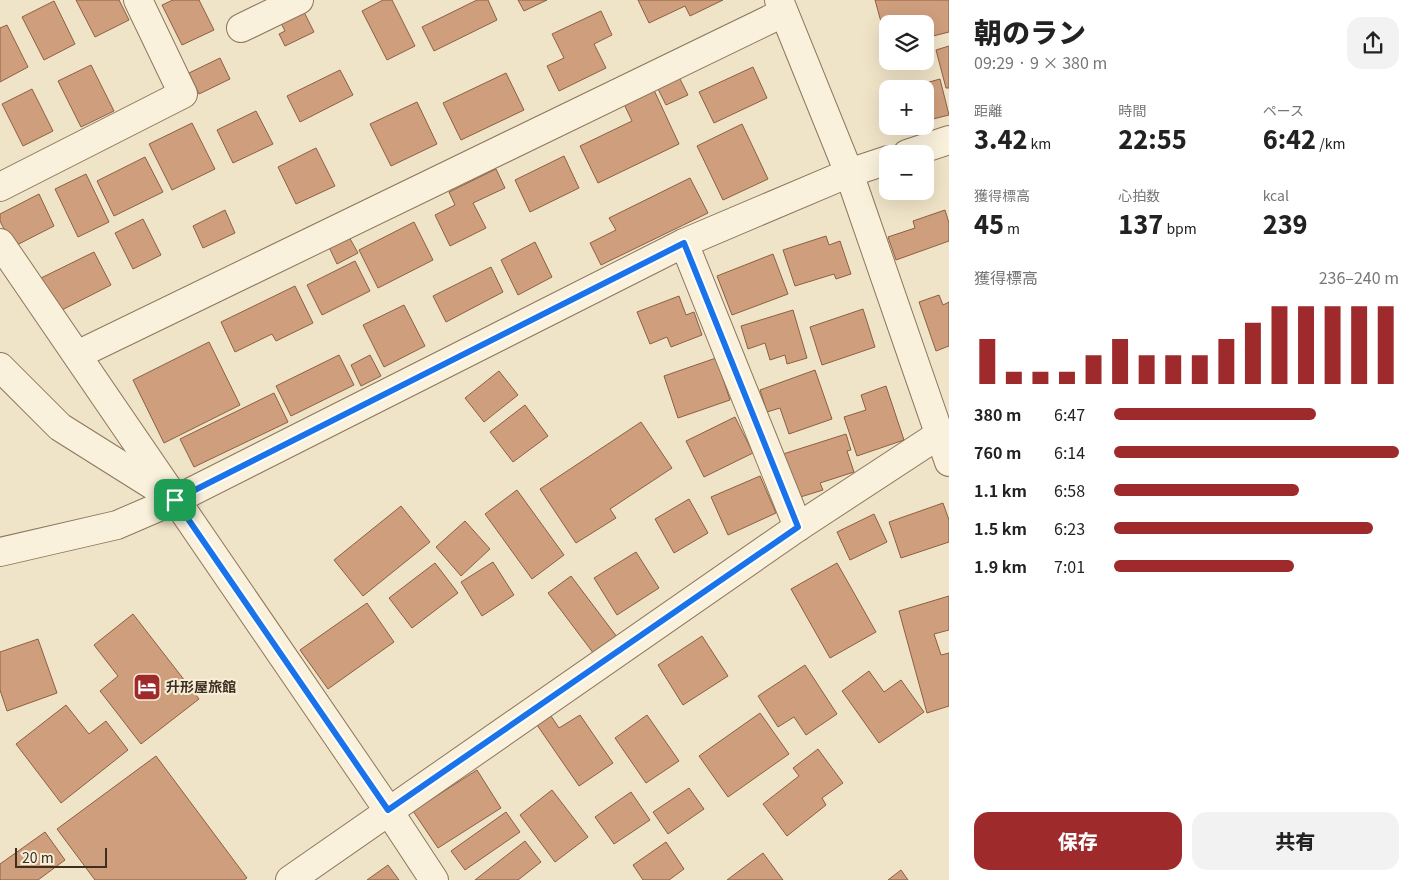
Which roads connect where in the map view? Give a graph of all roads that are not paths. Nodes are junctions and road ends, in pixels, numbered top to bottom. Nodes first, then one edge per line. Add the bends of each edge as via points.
1 (138, 0) edge
2 (299, 0) edge
3 (781, 6) edge
4 (241, 28) dead end
5 (949, 140) edge
6 (934, 145) edge
7 (879, 163) edge
8 (849, 174) junction
9 (0, 187) edge
10 (0, 242) edge
11 (684, 243) junction
12 (77, 355) junction
13 (0, 367) edge
14 (940, 434) junction
15 (949, 462) edge
16 (175, 500) junction
17 (798, 527) junction
18 (0, 552) edge
19 (388, 810) junction
20 (290, 880) edge
21 (434, 880) edge

1 - 9 street via 183,94
2 - 4 street
3 - 8 street
3 - 12 street
5 - 6 street
7 - 8 street
8 - 11 street
8 - 14 street
10 - 12 street
11 - 16 street
11 - 17 street
12 - 16 street
13 - 16 street via 60,427
14 - 15 street
14 - 17 street
16 - 18 street via 117,525
16 - 19 street
17 - 19 street
19 - 20 street
19 - 21 street

